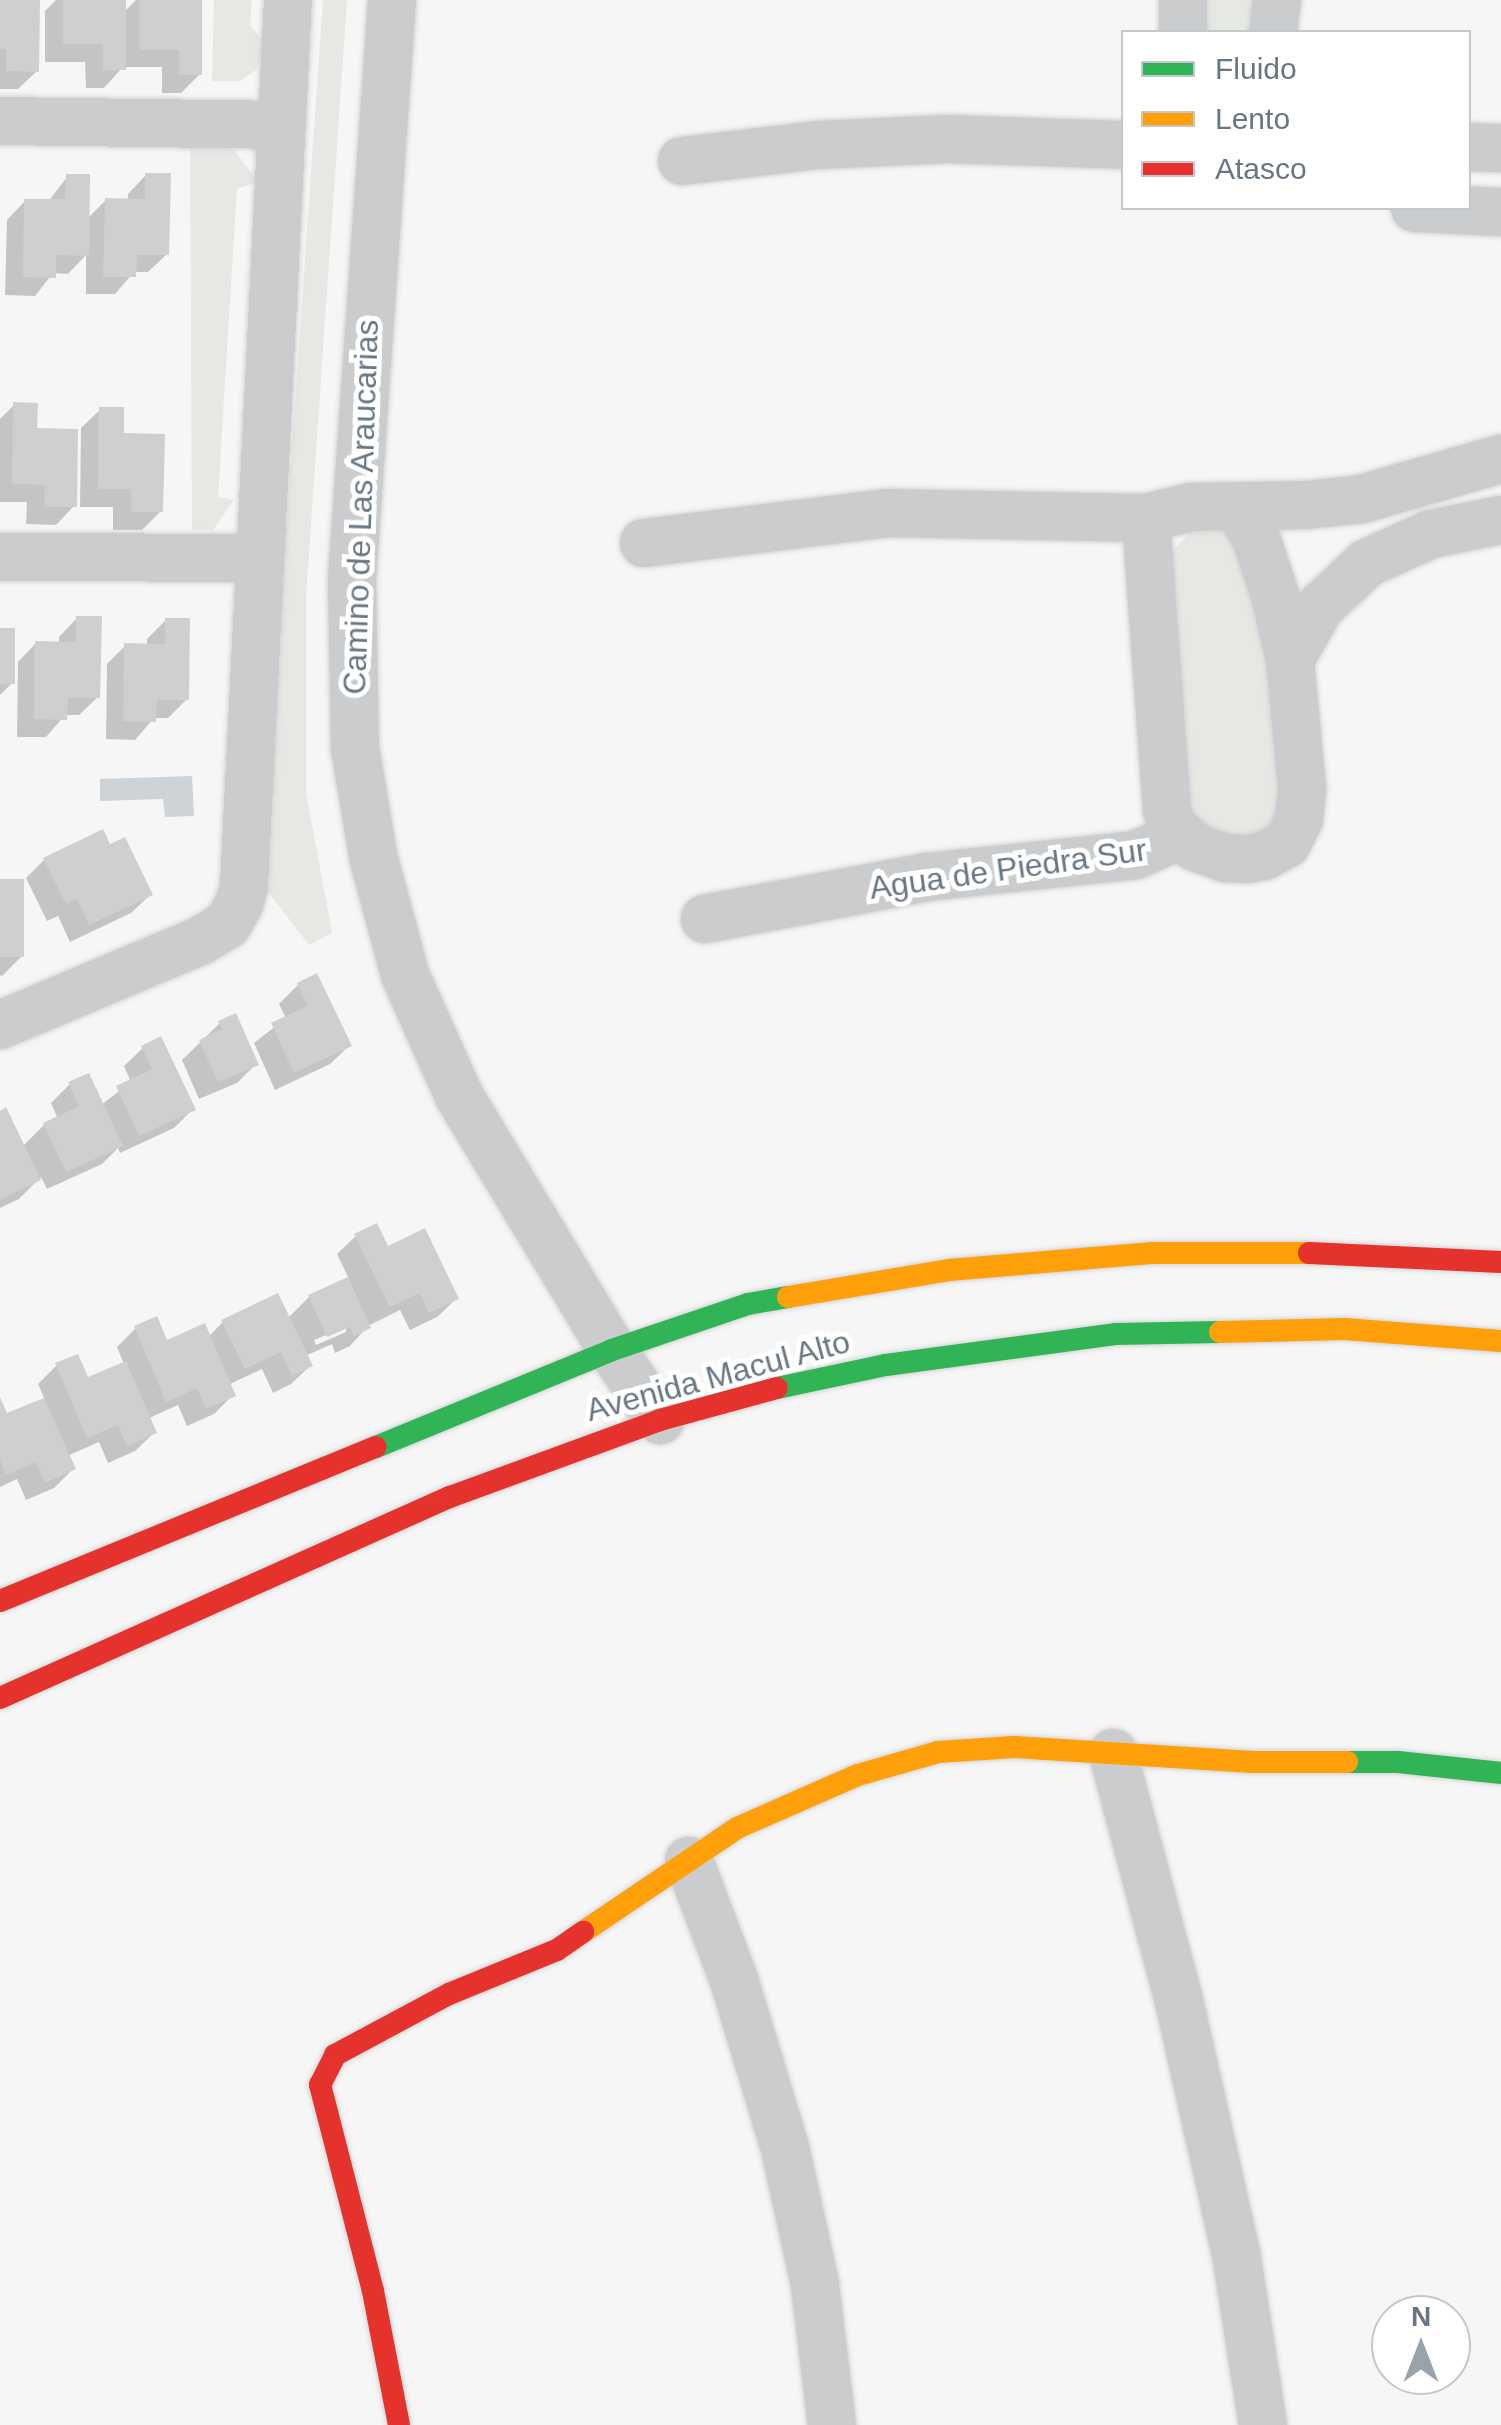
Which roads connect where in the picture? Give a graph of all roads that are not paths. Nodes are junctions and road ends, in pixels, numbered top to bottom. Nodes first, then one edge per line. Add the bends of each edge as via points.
1 (288, 0) edge
2 (392, 0) edge
3 (1183, 0) edge
4 (1277, 0) edge
5 (1183, 30) edge
6 (1273, 30) edge
7 (0, 121) edge
8 (280, 125) junction
9 (1121, 145) edge
10 (1471, 147) edge
11 (1501, 148) edge
12 (682, 161) dead end
13 (1458, 210) edge
14 (1501, 212) edge
15 (1501, 459) edge
16 (1237, 506) junction
17 (1146, 518) junction
18 (1501, 520) edge
19 (644, 543) dead end
20 (0, 557) edge
21 (258, 558) junction
22 (1290, 660) junction
23 (1180, 836) junction
24 (706, 920) dead end
25 (0, 1025) edge
26 (1359, 1253) junction
27 (1501, 1262) edge
28 (1334, 1272) dead end
29 (1328, 1303) dead end
30 (1344, 1329) junction
31 (1501, 1341) edge
32 (612, 1350) junction
33 (660, 1420) junction
34 (0, 1601) edge
35 (0, 1698) edge
36 (1113, 1753) junction
37 (1501, 1772) edge
38 (689, 1861) junction
39 (399, 2425) edge
40 (832, 2425) edge
41 (1263, 2425) edge

1 - 8 street
2 - 32 street, Camino de Las Araucarias via 352,580 352,696 363,803 389,921 428,1030 494,1158
3 - 5 street
4 - 6 street
7 - 8 street
8 - 21 street
9 - 12 street via 947,139
10 - 11 street
13 - 14 street
15 - 16 street via 1362,498
16 - 17 street via 1191,507
16 - 22 street via 1268,568
17 - 19 street via 887,512
17 - 23 street via 1164,790
18 - 22 street via 1431,534 1367,564 1320,607
20 - 21 street
21 - 25 street via 244,886 235,915 200,941
22 - 23 street, Agua de Piedra Sur via 1302,788 1293,832 1278,849 1247,859 1210,854
23 - 24 street, Agua de Piedra Sur via 1136,855 927,878
26 - 27 street, Avenida Macul Alto
26 - 28 street
26 - 32 street, Avenida Macul Alto via 1153,1253 950,1270 748,1304
29 - 30 street
30 - 31 street, Avenida Macul Alto
30 - 33 street, Avenida Macul Alto via 1115,1334 1001,1346 773,1389
32 - 33 street, Camino de Las Araucarias
32 - 34 street, Avenida Macul Alto
33 - 35 street, Avenida Macul Alto via 450,1498
36 - 37 street
36 - 38 street via 1014,1747 938,1752 858,1775 737,1828
36 - 41 street via 1236,2253
38 - 39 street via 557,1950 449,1994 335,2056 320,2085 373,2291
38 - 40 street via 785,2148 815,2285

